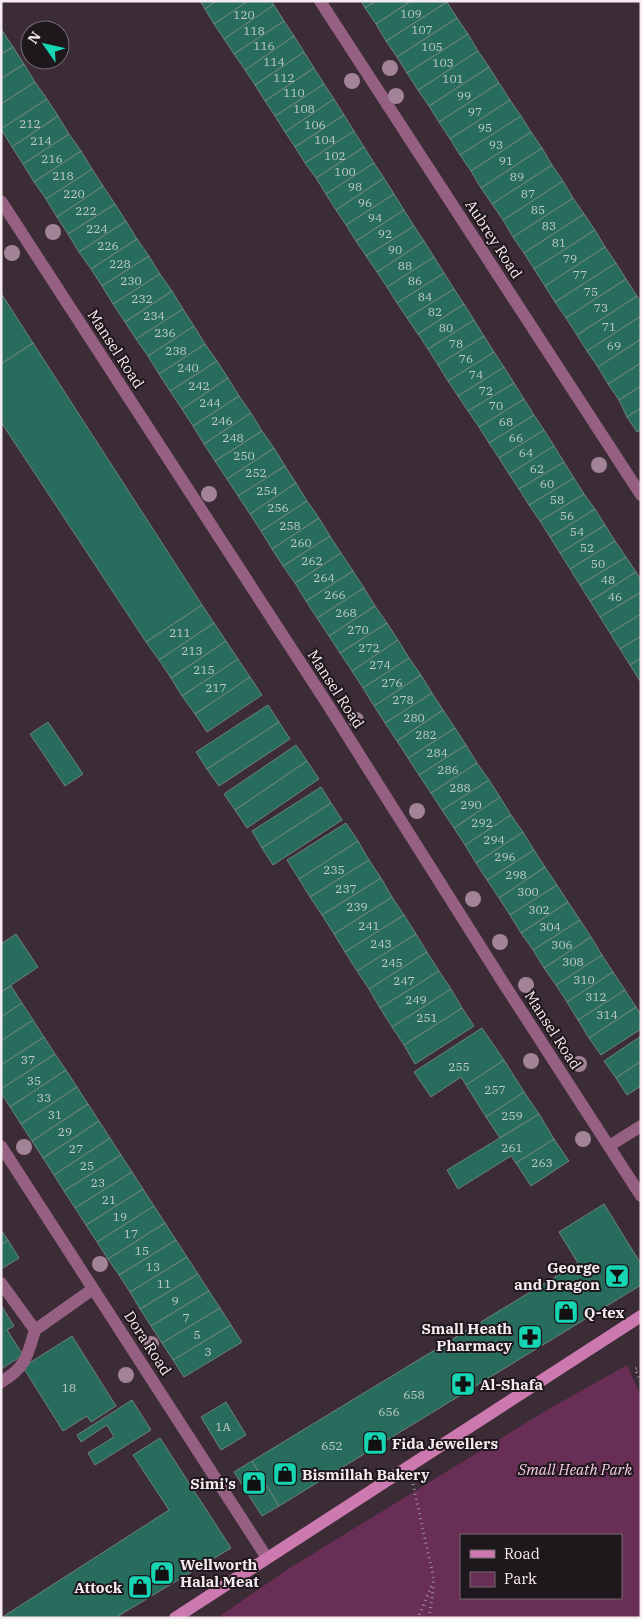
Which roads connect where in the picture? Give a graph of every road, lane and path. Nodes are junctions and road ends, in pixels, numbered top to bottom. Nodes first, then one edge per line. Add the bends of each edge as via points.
1 (320, 1) edge
2 (1, 201) edge
3 (641, 495) edge
4 (641, 1126) edge
5 (1, 1146) edge
6 (609, 1146) junction
7 (641, 1196) edge
8 (1, 1283) edge
9 (94, 1289) junction
10 (641, 1317) edge
11 (35, 1330) junction
12 (641, 1366) edge
13 (1, 1382) edge
14 (641, 1382) edge
15 (411, 1464) junction
16 (267, 1558) junction
17 (434, 1580) junction
18 (175, 1618) edge
19 (418, 1618) edge
20 (429, 1618) edge

1 - 3 street, Aubrey Road
2 - 6 street, Mansel Road
4 - 6 street
5 - 9 street, Dora Road
6 - 7 street, Mansel Road
8 - 11 street
9 - 11 street
9 - 16 street, Dora Road
10 - 15 street
11 - 13 street via 27,1357 15,1373
12 - 14 path via 635,1369
15 - 16 street
15 - 17 path via 413,1492
16 - 18 street
17 - 19 path
17 - 20 path

